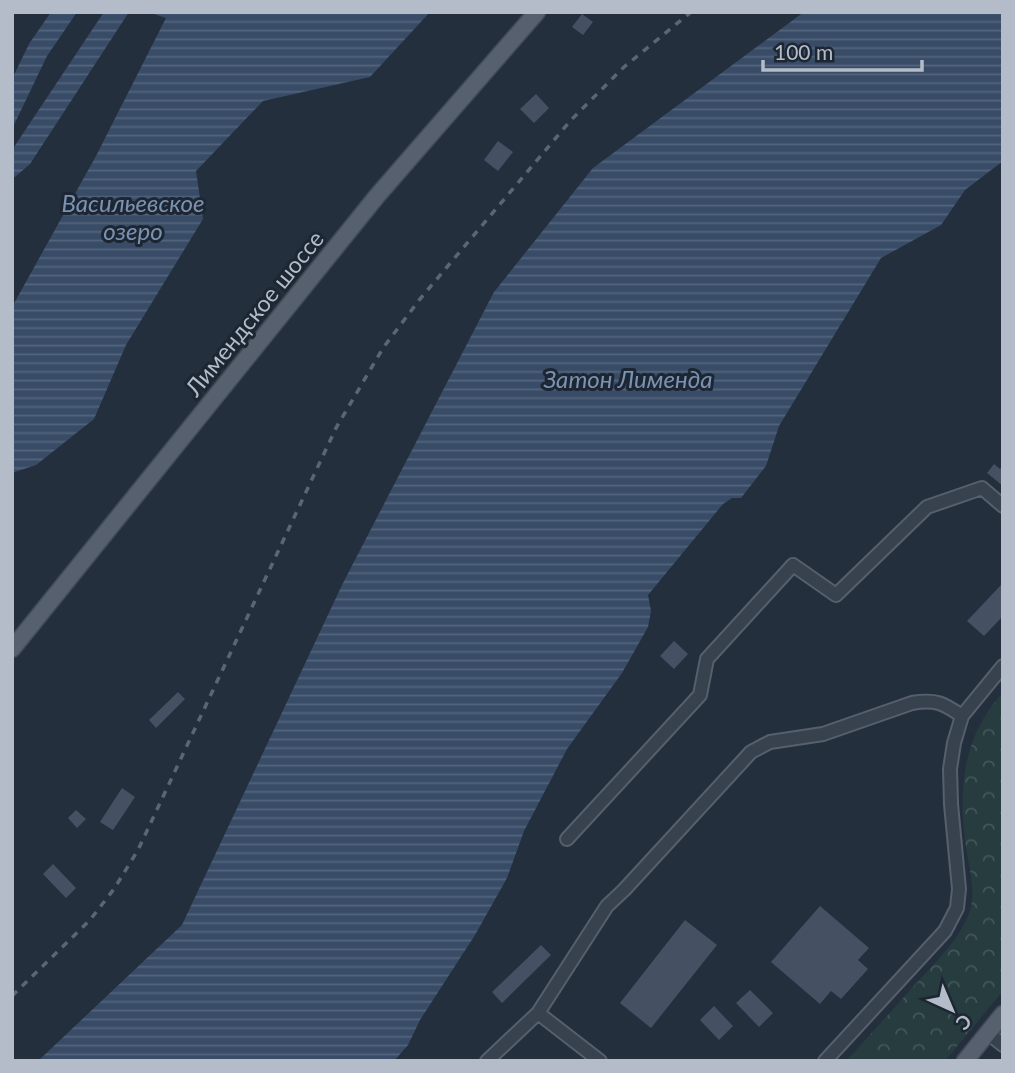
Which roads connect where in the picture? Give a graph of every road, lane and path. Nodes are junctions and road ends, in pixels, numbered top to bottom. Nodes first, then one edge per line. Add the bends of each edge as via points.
1 (537, 12) edge
2 (1003, 506) edge
3 (12, 649) edge
4 (1003, 666) edge
5 (962, 716) junction
6 (567, 839) dead end
7 (538, 1013) junction
8 (1003, 1014) edge
9 (987, 1032) junction
10 (1003, 1045) edge
11 (488, 1061) edge
12 (600, 1061) edge
13 (825, 1061) edge
14 (965, 1061) edge

1 - 3 main road, Лимендское шоссе via 377,197
2 - 6 street via 982,488 927,507 836,596 793,565 707,659 700,695
4 - 5 street
5 - 7 street via 943,703 923,701 823,734 760,745 607,905
5 - 13 street via 950,769 959,889 954,917
7 - 11 street
7 - 12 street
8 - 9 main road
9 - 10 street
9 - 14 main road

